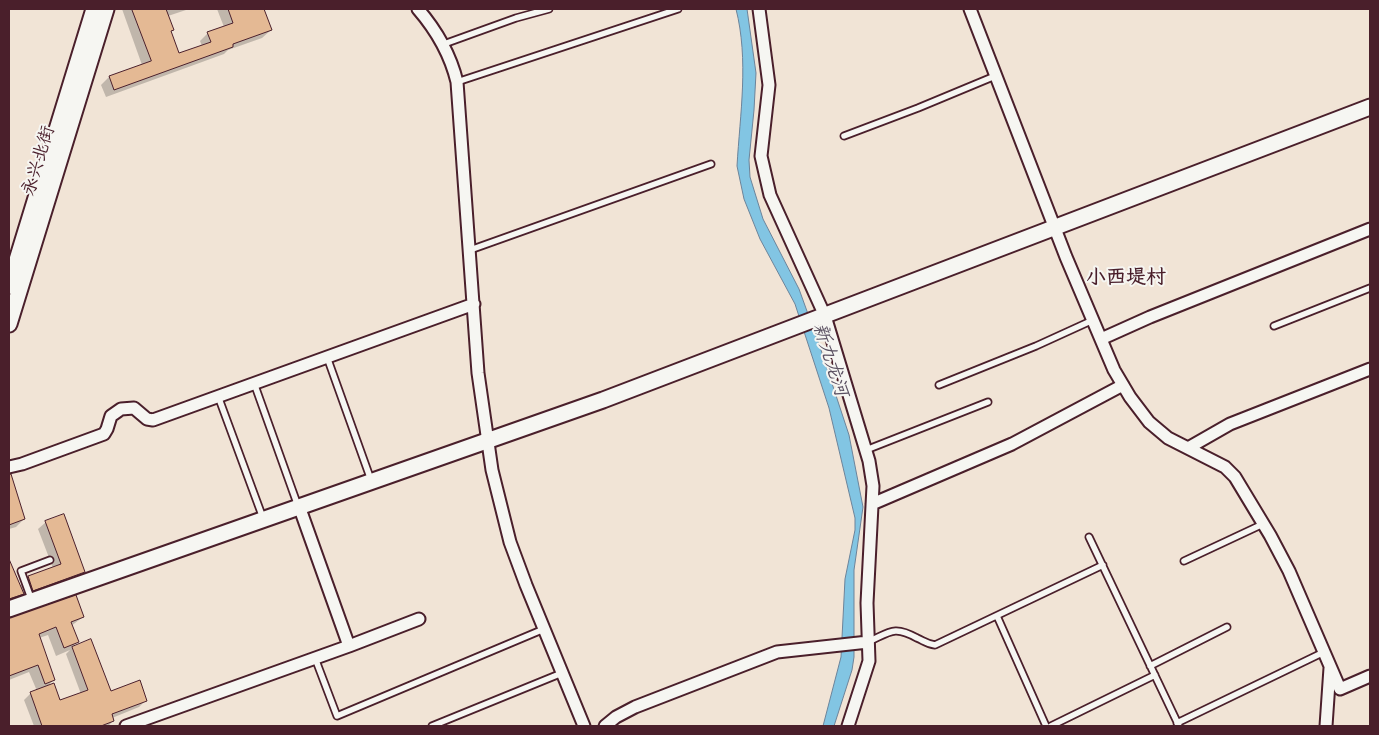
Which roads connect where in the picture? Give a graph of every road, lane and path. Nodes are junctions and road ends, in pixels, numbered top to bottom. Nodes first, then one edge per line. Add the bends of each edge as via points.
1 (94, 9) edge
2 (106, 9) edge
3 (418, 9) edge
4 (549, 9) edge
5 (678, 9) edge
6 (759, 9) edge
7 (970, 9) edge
8 (444, 44) junction
9 (995, 76) junction
10 (457, 82) junction
11 (1370, 107) edge
12 (844, 136) dead end
13 (711, 164) dead end
14 (1054, 228) junction
15 (1370, 229) edge
16 (470, 250) junction
17 (9, 286) edge
18 (1370, 288) edge
19 (474, 304) junction
20 (824, 316) junction
21 (1093, 320) junction
22 (9, 324) edge
23 (1274, 326) dead end
24 (1101, 339) junction
25 (327, 357) junction
26 (1370, 369) edge
27 (254, 383) junction
28 (939, 385) dead end
29 (1123, 385) junction
30 (218, 396) junction
31 (988, 402) dead end
32 (488, 440) junction
33 (1188, 448) junction
34 (866, 450) junction
35 (9, 467) edge
36 (372, 481) junction
37 (872, 504) junction
38 (298, 506) junction
39 (264, 519) junction
40 (1263, 524) junction
41 (1089, 537) dead end
42 (50, 560) dead end
43 (1184, 561) dead end
44 (1103, 565) junction
45 (32, 601) junction
46 (9, 609) edge
47 (997, 616) junction
48 (418, 619) dead end
49 (1228, 627) dead end
50 (544, 629) junction
51 (868, 642) junction
52 (349, 646) junction
53 (1324, 652) junction
54 (315, 658) junction
55 (1150, 666) junction
56 (1330, 666) junction
57 (562, 673) junction
58 (1155, 675) junction
59 (1370, 676) edge
60 (1178, 724) edge
61 (126, 726) edge
62 (432, 726) edge
63 (584, 726) edge
64 (605, 726) edge
65 (848, 726) edge
66 (1046, 726) edge
67 (1051, 726) edge
68 (1326, 726) edge

1 - 17 street, 永兴北街
2 - 22 street, 永兴北街
3 - 8 street
4 - 8 lane
5 - 10 lane
6 - 20 street via 769,85 761,156 770,195
7 - 9 street
8 - 10 street
9 - 12 lane
9 - 14 street
10 - 16 street
11 - 14 street
13 - 16 lane
14 - 20 street
14 - 21 street
15 - 24 street
16 - 19 street
18 - 23 lane
19 - 25 street
19 - 32 street via 478,373
20 - 32 street
20 - 34 street
21 - 24 street
21 - 28 lane
24 - 29 street
25 - 27 street
25 - 36 lane
26 - 33 street via 1230,424
27 - 30 street
27 - 38 lane
29 - 33 street via 1149,422 1168,438
29 - 37 street via 1012,444
30 - 35 street via 153,420 134,408 121,409 111,416 104,434
30 - 39 lane
31 - 34 lane
32 - 36 street
32 - 50 street via 510,542
33 - 40 street via 1225,467
34 - 37 street via 873,486
36 - 38 street
37 - 51 street
38 - 39 street
38 - 52 street
39 - 45 street
40 - 43 lane
40 - 53 street via 1289,571
41 - 44 lane
42 - 45 lane via 21,571
44 - 47 lane
44 - 55 lane
45 - 46 street
47 - 51 lane via 935,645 900,630
47 - 66 lane
48 - 52 street
49 - 55 lane
50 - 54 lane via 337,716
50 - 57 street
51 - 64 street via 777,652 636,707
51 - 65 street via 869,661
52 - 54 street
53 - 56 street
53 - 60 lane
54 - 61 street
55 - 58 lane
56 - 59 street via 1340,689
56 - 68 street
57 - 62 lane
57 - 63 street
58 - 60 lane
58 - 67 lane

